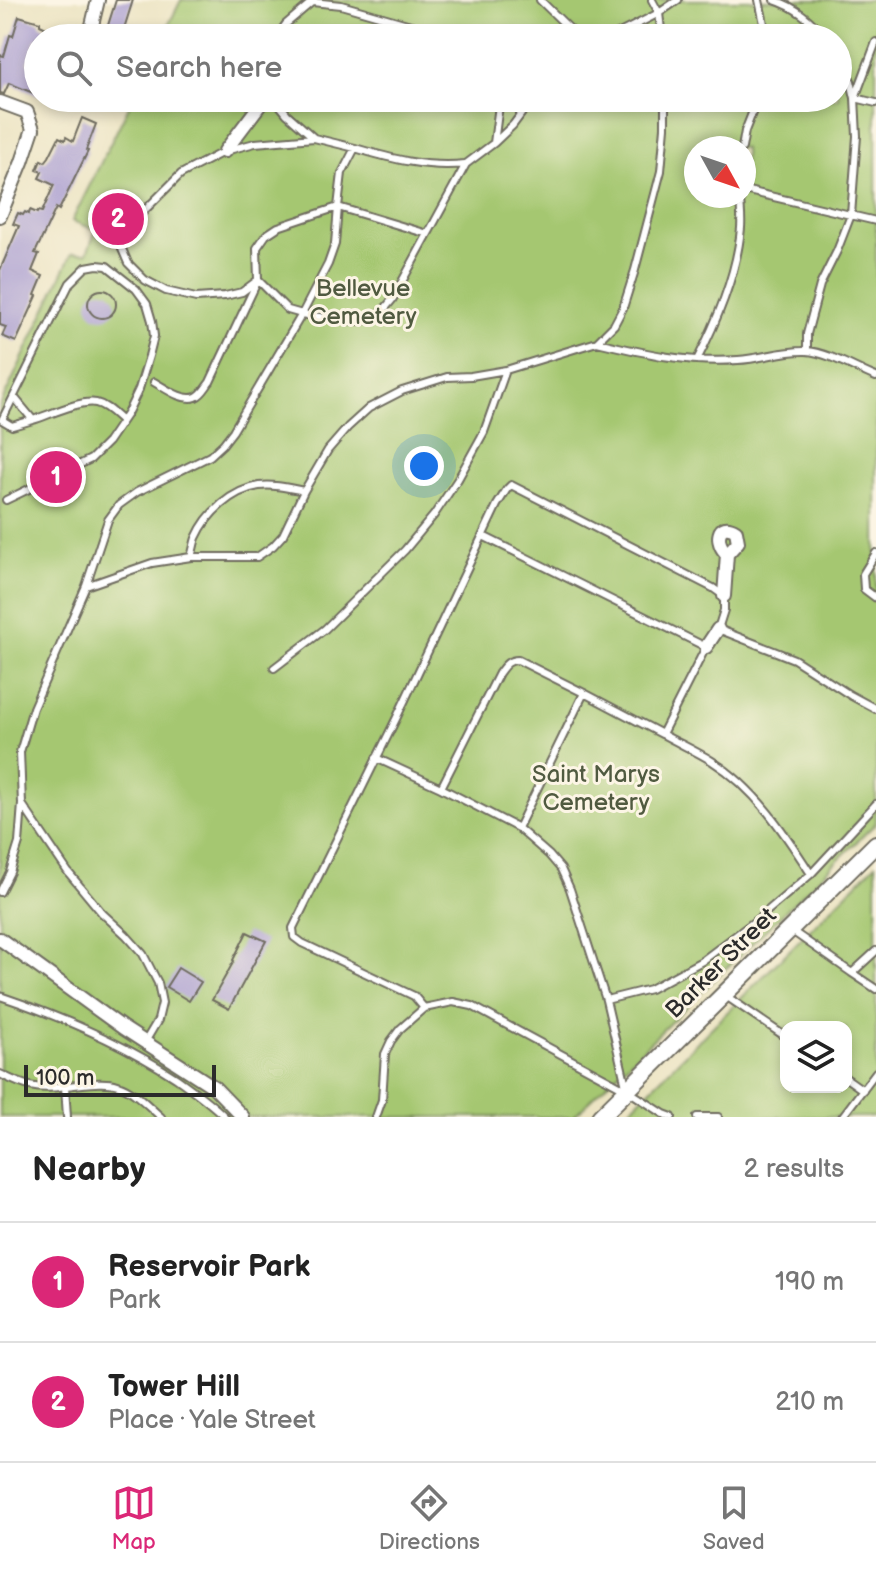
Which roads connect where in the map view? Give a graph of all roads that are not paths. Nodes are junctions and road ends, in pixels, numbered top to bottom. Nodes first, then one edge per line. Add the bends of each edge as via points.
1 (98, 0) edge
2 (540, 0) edge
3 (652, 0) edge
4 (676, 0) edge
5 (759, 0) edge
6 (774, 0) edge
7 (312, 1) edge
8 (659, 13) junction
9 (92, 24) edge
10 (286, 24) edge
11 (407, 24) edge
12 (565, 24) edge
13 (637, 24) edge
14 (660, 24) edge
15 (764, 24) edge
16 (814, 24) edge
17 (876, 42) edge
18 (852, 85) edge
19 (855, 98) junction
20 (0, 102) edge
21 (876, 103) edge
22 (24, 111) edge
23 (27, 112) edge
24 (254, 112) edge
25 (285, 112) edge
26 (498, 112) edge
27 (523, 112) edge
28 (665, 112) edge
29 (752, 112) edge
30 (744, 136) edge
31 (314, 138) junction
32 (494, 143) junction
33 (355, 148) junction
34 (225, 151) junction
35 (466, 164) junction
36 (756, 193) edge
37 (338, 207) junction
38 (740, 208) edge
39 (851, 215) junction
40 (0, 216) edge
41 (876, 221) edge
42 (428, 234) junction
43 (258, 280) junction
44 (302, 314) junction
45 (597, 342) junction
46 (807, 351) junction
47 (697, 360) junction
48 (506, 370) junction
49 (876, 377) edge
50 (154, 382) dead end
51 (14, 397) junction
52 (1, 420) edge
53 (33, 420) junction
54 (122, 421) junction
55 (304, 491) junction
56 (6, 500) dead end
57 (483, 536) junction
58 (876, 553) edge
59 (727, 554) dead end
60 (191, 557) junction
61 (86, 586) junction
62 (724, 596) junction
63 (876, 598) edge
64 (718, 629) junction
65 (706, 647) junction
66 (274, 668) dead end
67 (584, 693) junction
68 (876, 709) edge
69 (662, 734) junction
70 (376, 758) junction
71 (441, 788) junction
72 (22, 804) junction
73 (876, 804) edge
74 (518, 828) junction
75 (876, 844) edge
76 (811, 874) junction
77 (0, 892) edge
78 (789, 929) junction
79 (0, 939) edge
80 (876, 951) edge
81 (852, 973) junction
82 (876, 989) edge
83 (723, 994) junction
84 (0, 996) edge
85 (606, 1000) junction
86 (424, 1008) junction
87 (780, 1033) edge
88 (145, 1042) junction
89 (876, 1072) edge
90 (0, 1074) edge
91 (852, 1082) edge
92 (65, 1086) junction
93 (627, 1090) junction
94 (863, 1090) junction
95 (67, 1117) edge
96 (161, 1117) edge
97 (225, 1117) edge
98 (243, 1117) edge
99 (376, 1117) edge
100 (600, 1117) edge
101 (672, 1117) edge
102 (697, 1117) edge
103 (718, 1117) edge
104 (842, 1117) edge

1 - 9 street
2 - 12 lane
3 - 8 lane
4 - 8 lane
5 - 15 lane
6 - 16 lane
7 - 10 lane
7 - 11 lane
8 - 13 lane
8 - 14 lane
17 - 19 lane
18 - 19 lane
19 - 21 lane
19 - 39 lane
20 - 22 street
23 - 40 street via 33,129
24 - 34 street
25 - 31 lane
26 - 32 lane
27 - 32 lane
28 - 45 lane via 661,171 635,270 623,308
29 - 30 lane
31 - 33 lane
31 - 34 lane
32 - 35 lane
33 - 35 lane via 415,164
33 - 37 lane via 342,173
34 - 43 lane via 181,174 126,229 122,249 145,280 196,298 242,292
35 - 42 lane
36 - 39 lane
37 - 42 lane
37 - 43 lane via 266,235 257,248
37 - 44 lane via 335,244
38 - 47 lane via 731,275
39 - 41 lane
39 - 46 lane via 820,285
42 - 44 lane via 392,300 373,318
43 - 44 lane via 288,310
43 - 50 lane via 201,395 181,396
44 - 61 lane via 223,444 119,505 108,520
45 - 47 lane
45 - 48 lane
46 - 47 lane via 735,361
46 - 49 lane
48 - 55 lane via 447,377 369,408 328,450
48 - 66 lane via 484,432 434,515 325,629
51 - 52 lane
51 - 53 lane
51 - 54 lane via 70,283 86,267 107,266 147,304 154,336 139,389
52 - 53 lane via 12,426
53 - 54 lane via 99,403
54 - 56 lane via 91,459
55 - 60 lane via 283,535 257,557
55 - 60 lane via 258,486 242,491 219,505 196,538
57 - 62 lane via 511,485
57 - 65 lane
57 - 70 lane
58 - 63 lane via 863,574 864,589
59 - 62 street
60 - 61 lane via 152,563
61 - 72 lane via 33,708 20,752
62 - 64 lane
64 - 65 street
64 - 68 lane via 794,659
65 - 69 lane
67 - 69 lane
67 - 71 lane via 511,660 499,673
67 - 74 lane
69 - 76 lane via 713,761 746,789 780,826
70 - 71 lane
70 - 86 lane via 293,928 294,937 414,996
71 - 74 lane
72 - 77 lane via 19,843
72 - 88 lane via 68,872 143,954 158,983 162,1003
73 - 76 lane
74 - 85 lane via 561,869
75 - 78 main road, Barker Street
76 - 85 lane via 702,961 650,989
78 - 81 lane
78 - 83 main road, Barker Street
79 - 88 street
80 - 81 lane
81 - 82 lane
83 - 87 lane
83 - 93 main road, Barker Street
84 - 97 lane via 127,1048
85 - 93 lane
86 - 93 lane via 453,1002 472,1006
86 - 99 lane via 400,1029 385,1054
88 - 98 street via 214,1087
89 - 94 lane
90 - 92 lane via 33,1088
91 - 94 lane
92 - 95 lane
92 - 96 lane via 118,1085
93 - 100 main road, Barker Street
93 - 101 lane
94 - 104 lane
102 - 103 lane

